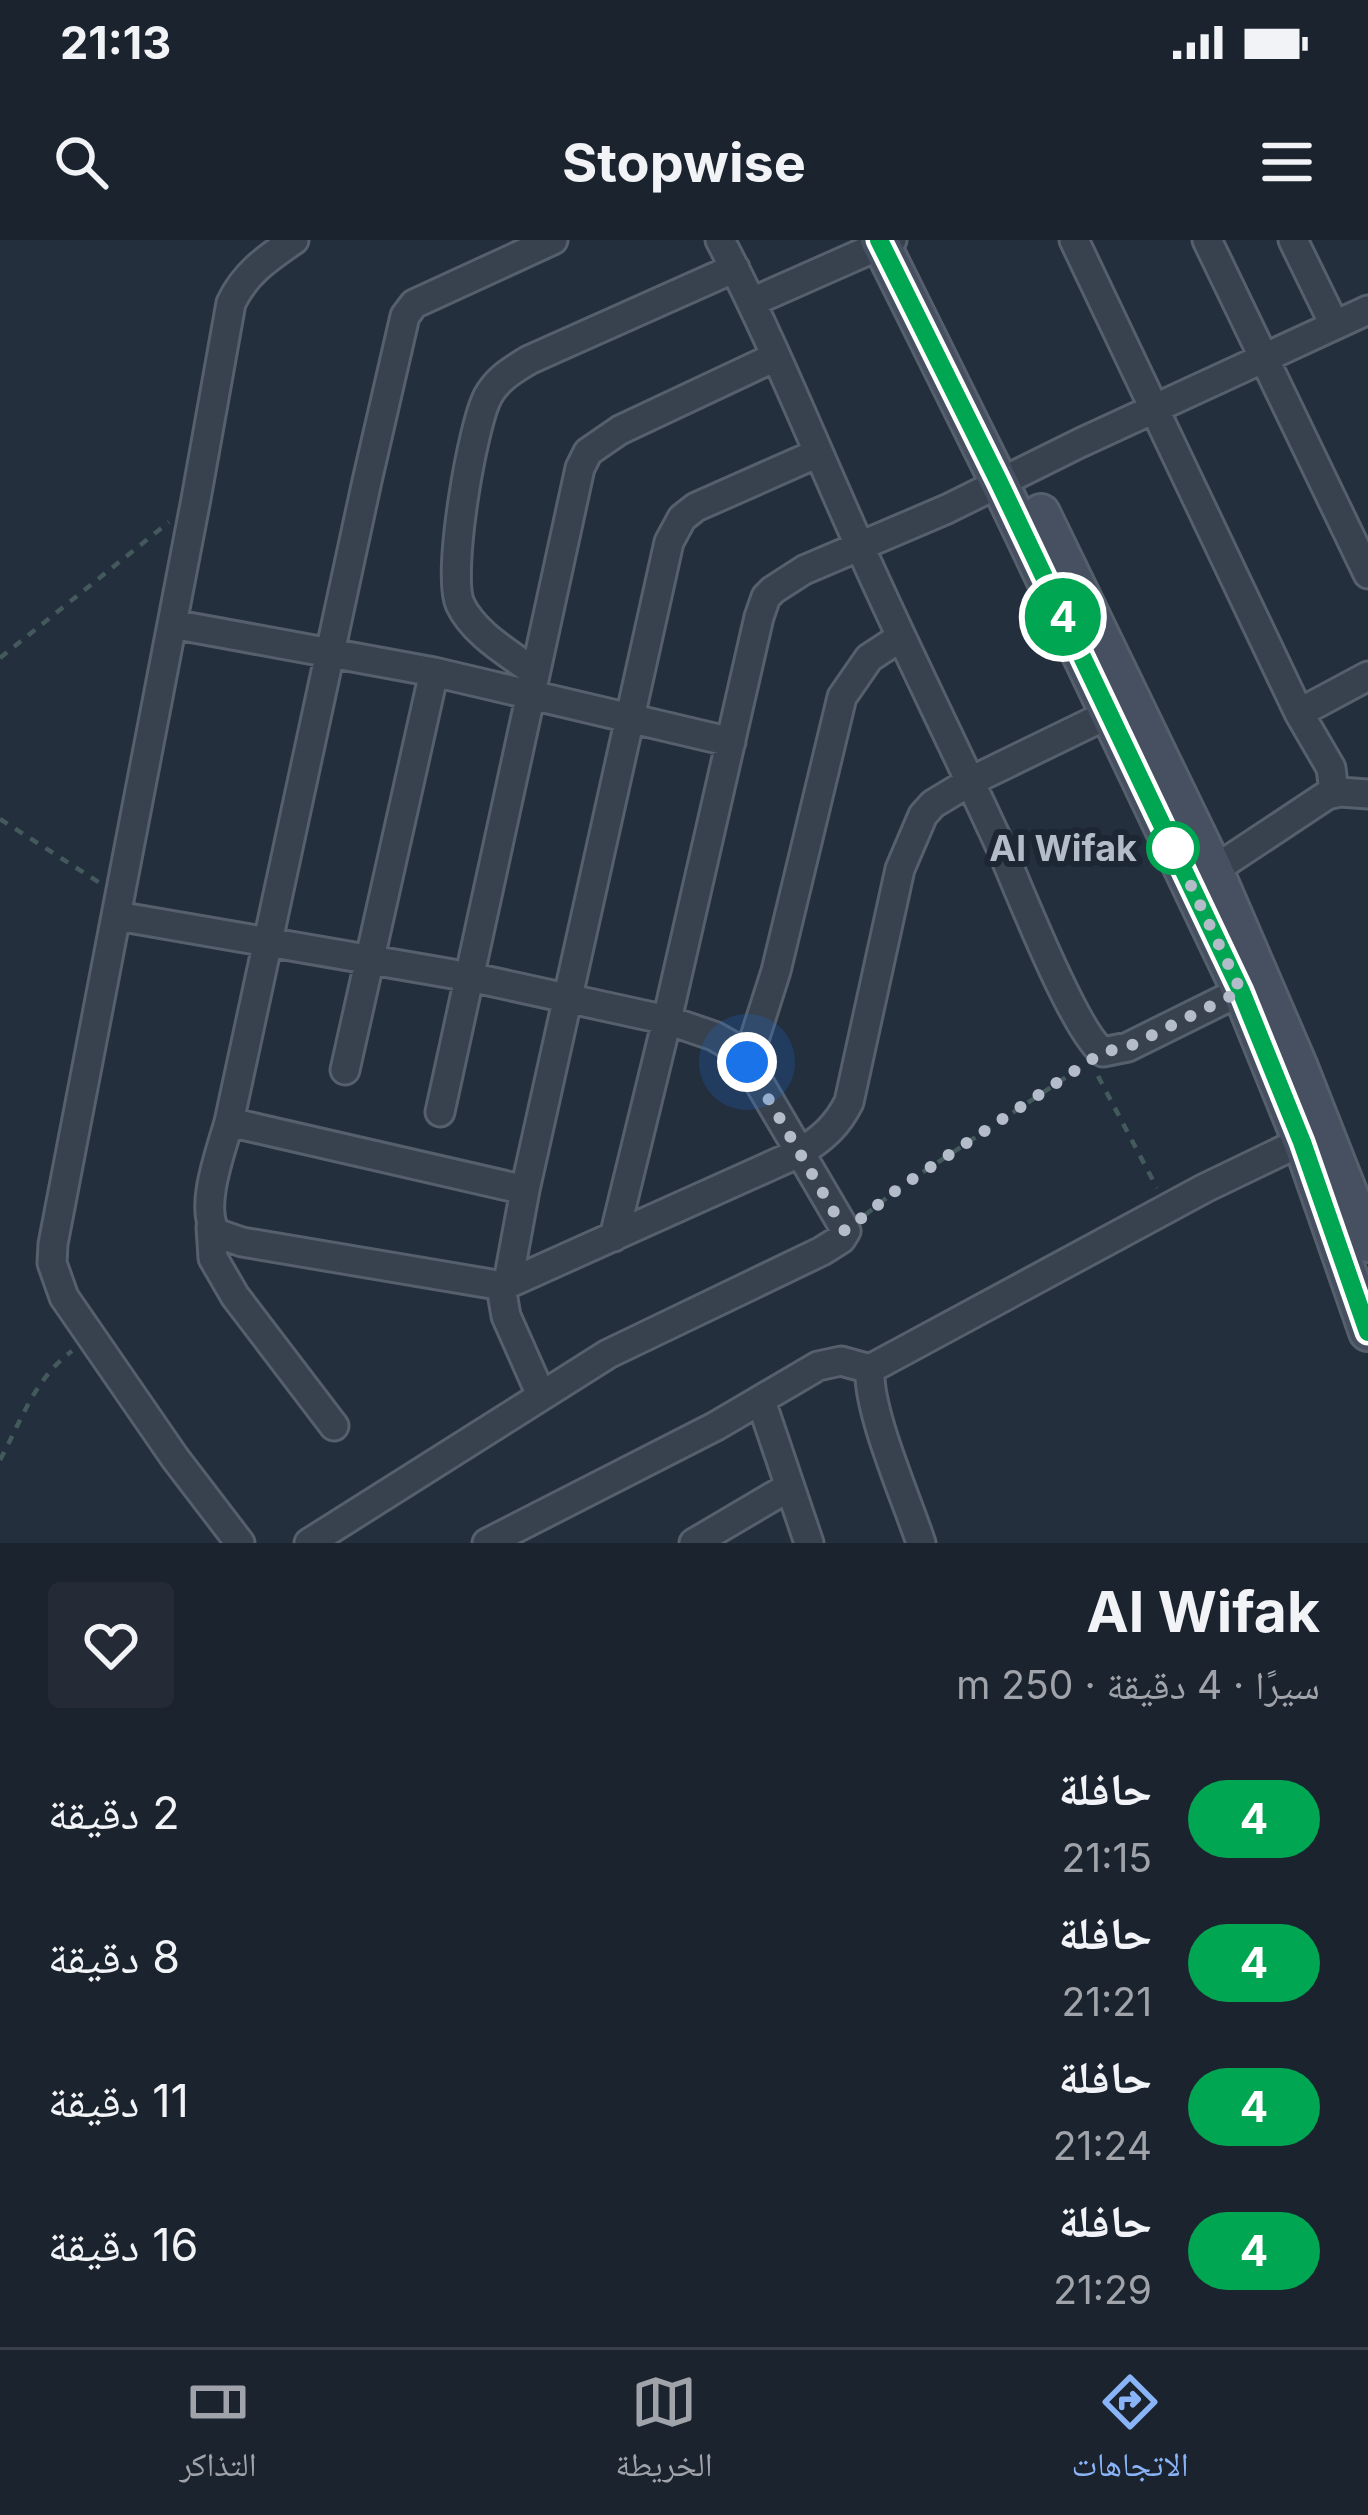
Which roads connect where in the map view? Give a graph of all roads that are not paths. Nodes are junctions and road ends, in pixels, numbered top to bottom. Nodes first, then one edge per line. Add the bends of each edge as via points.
1 (294, 240) edge
2 (553, 240) edge
3 (720, 240) edge
4 (1074, 240) edge
5 (1207, 240) edge
6 (1293, 240) edge
7 (890, 241) edge
8 (734, 268) junction
9 (752, 302) junction
10 (1368, 310) edge
11 (1334, 324) junction
12 (775, 358) junction
13 (1264, 360) junction
14 (1155, 410) junction
15 (818, 453) junction
16 (1010, 477) junction
17 (860, 547) junction
18 (1368, 574) edge
19 (172, 624) junction
20 (902, 637) junction
21 (331, 652) junction
22 (434, 672) junction
23 (1368, 676) edge
24 (532, 683) junction
25 (1120, 708) junction
26 (1300, 712) junction
27 (630, 717) junction
28 (731, 742) junction
29 (971, 781) junction
30 (1334, 792) junction
31 (1368, 794) edge
32 (1214, 870) junction
33 (118, 906) junction
34 (268, 944) junction
35 (368, 961) junction
36 (470, 977) junction
37 (1241, 991) junction
38 (569, 998) junction
39 (668, 1020) junction
40 (747, 1062) junction
41 (345, 1070) dead end
42 (440, 1112) dead end
43 (229, 1122) junction
44 (1313, 1136) junction
45 (799, 1153) junction
46 (525, 1190) junction
47 (211, 1227) junction
48 (614, 1237) junction
49 (1368, 1243) edge
50 (506, 1284) junction
51 (1368, 1332) edge
52 (870, 1369) junction
53 (541, 1395) junction
54 (761, 1400) junction
55 (334, 1426) dead end
56 (789, 1487) junction
57 (233, 1540) edge
58 (309, 1543) edge
59 (487, 1543) edge
60 (694, 1543) edge
61 (809, 1543) edge
62 (921, 1543) edge

1 - 19 street via 253,271 231,303
2 - 21 street via 415,304 405,316
3 - 8 street
4 - 14 street
5 - 13 street
6 - 11 street
7 - 9 street
7 - 16 main road
8 - 9 street
8 - 24 street via 529,360 490,393 469,472 456,591 472,622
9 - 12 street
10 - 11 street
11 - 13 street
12 - 15 street
12 - 24 street via 588,452
13 - 14 street
13 - 18 street
14 - 16 street
14 - 26 street
15 - 17 street
15 - 27 street via 682,518 665,556
16 - 17 street
16 - 25 main road
17 - 20 street
17 - 28 street via 766,597
19 - 21 street
19 - 33 street
20 - 29 street
20 - 40 street via 869,658 842,697
21 - 22 street
21 - 34 street
22 - 24 street
22 - 35 street
23 - 26 street
24 - 27 street
24 - 36 street
25 - 29 street
25 - 32 main road
25 - 37 main road
26 - 30 street via 1331,768
27 - 28 street
27 - 38 street
28 - 39 street
29 - 37 street via 1098,1049 1128,1047
29 - 45 street via 933,804 915,828 849,1102 828,1134
30 - 31 street
30 - 32 street
32 - 44 main road
33 - 34 street
33 - 57 street via 52,1263 64,1297
34 - 35 street
34 - 43 street
35 - 36 street
35 - 41 street
36 - 38 street
36 - 42 street
37 - 44 main road
38 - 39 street
38 - 46 street
39 - 40 street via 714,1036
39 - 48 street
40 - 45 street
43 - 46 street
43 - 47 street
44 - 49 main road
44 - 51 main road
44 - 52 street
45 - 48 street
45 - 53 street via 845,1231 841,1239
46 - 50 street
47 - 50 street via 242,1242
47 - 55 street via 213,1258 235,1296
48 - 50 street
50 - 53 street via 506,1316
52 - 54 street via 831,1361
52 - 62 street
53 - 58 street
54 - 56 street
54 - 59 street
56 - 60 street
56 - 61 street

